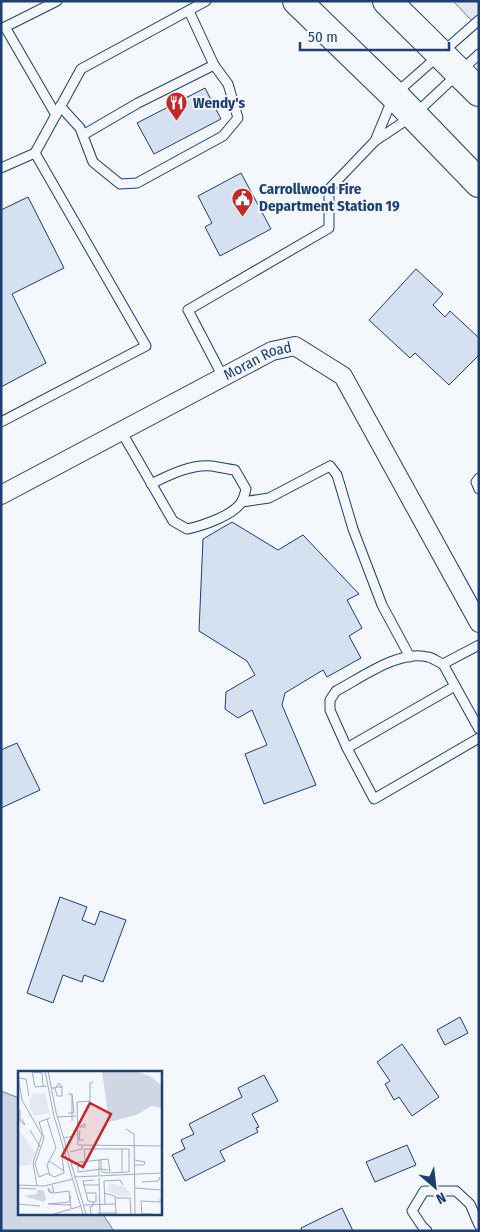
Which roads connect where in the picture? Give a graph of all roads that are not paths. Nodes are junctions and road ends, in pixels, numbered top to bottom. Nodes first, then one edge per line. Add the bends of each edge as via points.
1 (57, 1) edge
2 (206, 1) edge
3 (297, 1) edge
4 (387, 1) edge
5 (189, 11) junction
6 (479, 20) edge
7 (479, 54) edge
8 (449, 62) junction
9 (214, 65) junction
10 (479, 92) edge
11 (394, 95) junction
12 (60, 106) junction
13 (56, 115) junction
14 (414, 115) junction
15 (83, 135) junction
16 (375, 141) junction
17 (35, 152) junction
18 (2, 164) edge
19 (479, 183) edge
20 (223, 377) junction
21 (1, 422) edge
22 (120, 432) junction
23 (479, 478) edge
24 (151, 484) junction
25 (479, 489) edge
26 (1, 495) edge
27 (242, 502) junction
28 (479, 623) edge
29 (479, 645) edge
30 (410, 657) junction
31 (443, 664) junction
32 (455, 686) junction
33 (479, 729) edge
34 (479, 738) edge
35 (347, 748) junction
36 (479, 1225) edge
37 (427, 1231) edge

1 - 13 lane via 5,26
2 - 5 lane
3 - 11 main road
4 - 8 main road
5 - 9 lane
5 - 12 lane via 81,69
6 - 8 lane
7 - 8 lane
8 - 10 main road
8 - 11 lane
8 - 14 lane
9 - 15 lane
9 - 15 lane via 228,84 238,118 223,136 137,183 120,184 93,162
11 - 14 main road
11 - 16 lane
12 - 13 lane
12 - 15 lane
13 - 17 lane
14 - 16 lane
14 - 19 main road
16 - 20 lane via 329,189 329,228 188,310
17 - 18 lane
17 - 21 lane via 146,346
20 - 22 street, Moran Road
20 - 28 street, Moran Road via 272,351 295,346 343,376
22 - 24 lane
22 - 26 street, Moran Road
23 - 25 lane via 476,482
24 - 27 lane via 173,521 187,530 227,514
24 - 27 lane via 168,475 194,468 210,466 235,470 246,489
27 - 30 lane via 269,498 330,466 337,475 353,529 382,605
29 - 31 lane
30 - 31 lane via 428,657
30 - 35 lane via 381,666 336,691 330,700 330,710
31 - 32 lane
32 - 33 lane
32 - 35 lane
34 - 35 lane via 374,799
36 - 37 lane via 470,1204 456,1191 424,1191 412,1211

